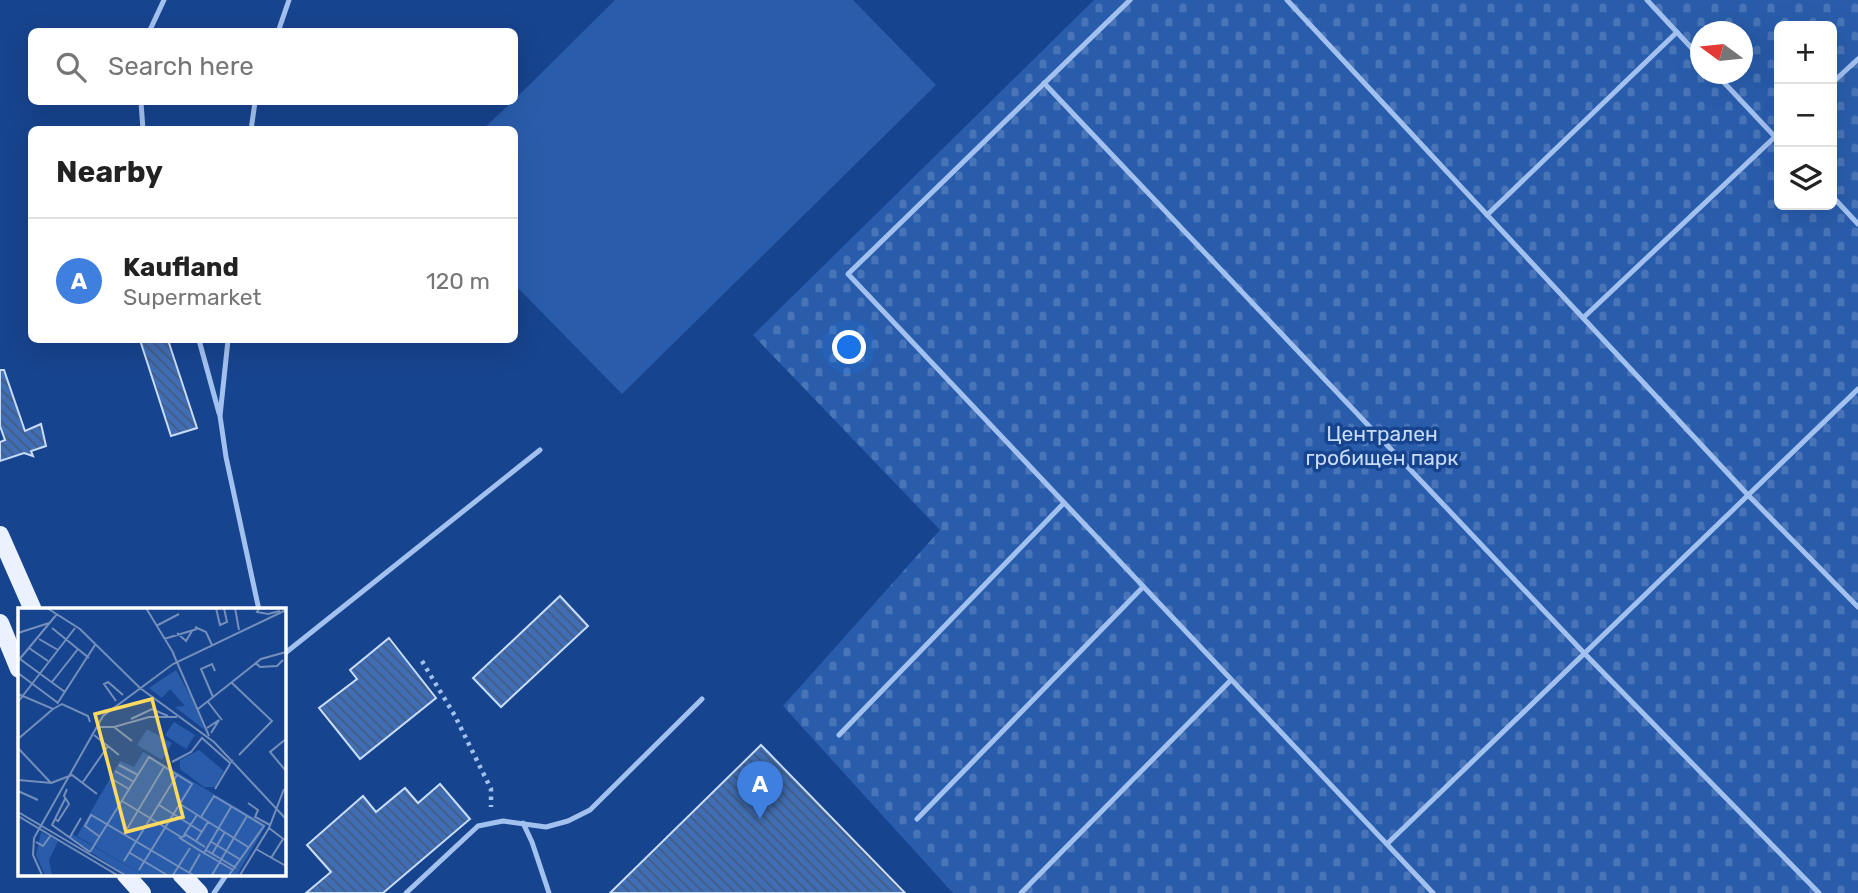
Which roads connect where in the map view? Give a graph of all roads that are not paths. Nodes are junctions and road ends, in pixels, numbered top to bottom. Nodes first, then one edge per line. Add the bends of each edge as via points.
1 (164, 0) edge
2 (289, 0) edge
3 (1130, 0) edge
4 (1287, 0) edge
5 (1652, 2) edge
6 (151, 28) edge
7 (279, 28) edge
8 (1677, 32) junction
9 (1690, 46) edge
10 (1858, 59) edge
11 (1837, 78) edge
12 (1044, 83) junction
13 (1726, 84) edge
14 (141, 105) edge
15 (255, 105) edge
16 (143, 126) edge
17 (252, 126) edge
18 (1774, 133) edge
19 (1774, 141) edge
20 (1837, 201) edge
21 (1487, 215) junction
22 (1858, 224) edge
23 (1583, 318) junction
24 (200, 343) edge
25 (228, 343) edge
26 (1858, 389) edge
27 (220, 416) junction
28 (540, 450) dead end
29 (1748, 495) junction
30 (1064, 503) junction
31 (0, 535) edge
32 (1143, 587) junction
33 (1858, 607) edge
34 (32, 608) edge
35 (259, 608) edge
36 (0, 623) edge
37 (285, 653) edge
38 (1584, 653) junction
39 (18, 667) edge
40 (1231, 680) junction
41 (702, 699) dead end
42 (839, 735) dead end
43 (917, 820) dead end
44 (523, 823) junction
45 (1387, 844) junction
46 (127, 876) edge
47 (183, 876) edge
48 (226, 876) edge
49 (142, 893) edge
50 (199, 893) edge
51 (214, 893) edge
52 (406, 893) edge
53 (549, 893) edge
54 (1021, 893) edge
55 (1433, 893) edge
56 (1819, 893) edge

1 - 6 lane
2 - 7 lane
3 - 12 lane
4 - 21 lane
5 - 8 lane
8 - 9 lane
8 - 21 lane
10 - 11 lane
12 - 30 lane via 848,274
12 - 38 lane
13 - 18 lane
14 - 16 lane
15 - 17 lane
19 - 23 lane
20 - 22 lane
21 - 23 lane
23 - 29 lane
24 - 27 lane
25 - 27 lane
26 - 29 lane
27 - 35 lane
28 - 37 lane
29 - 33 lane
29 - 38 lane
30 - 32 lane
30 - 42 lane
31 - 34 main road
32 - 40 lane
32 - 43 lane
36 - 39 main road
38 - 45 lane
38 - 56 lane
40 - 45 lane
40 - 54 lane
41 - 44 lane via 590,810 546,827
44 - 52 lane via 478,826
44 - 53 lane
45 - 55 lane
46 - 49 main road
47 - 50 main road
48 - 51 lane

